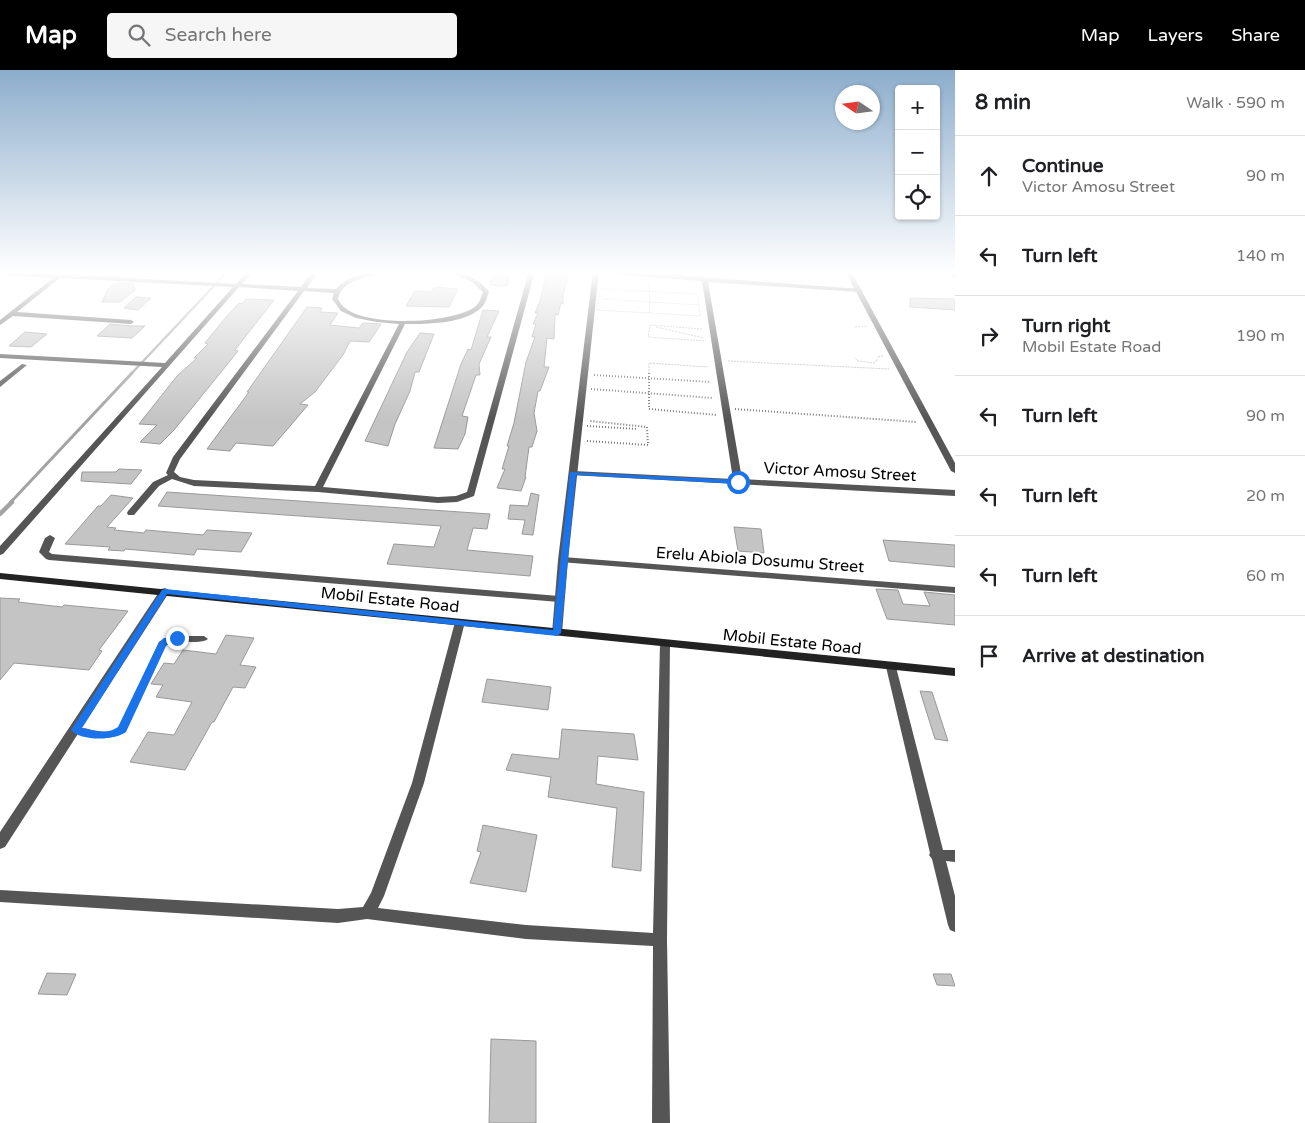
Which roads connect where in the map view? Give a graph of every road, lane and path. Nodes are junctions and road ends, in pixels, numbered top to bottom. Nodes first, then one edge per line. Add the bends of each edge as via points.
1 (103, 320) edge
2 (207, 320) edge
3 (280, 320) edge
4 (371, 320) edge
5 (443, 320) edge
6 (519, 320) edge
7 (590, 320) edge
8 (711, 320) edge
9 (875, 320) edge
10 (131, 322) dead end
11 (402, 324) junction
12 (656, 327) dead end
13 (704, 338) junction
14 (892, 354) junction
15 (0, 356) edge
16 (855, 358) dead end
17 (718, 361) junction
18 (24, 365) dead end
19 (165, 366) junction
20 (710, 366) dead end
21 (901, 369) junction
22 (592, 374) dead end
23 (649, 378) junction
24 (715, 383) dead end
25 (0, 385) edge
26 (588, 389) dead end
27 (648, 393) junction
28 (716, 398) dead end
29 (726, 408) junction
30 (719, 417) dead end
31 (587, 423) dead end
32 (929, 423) junction
33 (578, 426) junction
34 (637, 429) dead end
35 (579, 440) dead end
36 (955, 471) edge
37 (573, 473) junction
38 (173, 476) junction
39 (738, 482) junction
40 (318, 489) junction
41 (955, 493) edge
42 (131, 513) dead end
43 (50, 538) dead end
44 (0, 552) edge
45 (563, 560) junction
46 (0, 576) edge
47 (955, 590) edge
48 (165, 591) junction
49 (560, 599) junction
50 (460, 622) junction
51 (557, 633) junction
52 (204, 640) dead end
53 (665, 644) junction
54 (891, 667) junction
55 (955, 672) edge
56 (75, 730) junction
57 (0, 844) edge
58 (936, 855) junction
59 (955, 856) edge
60 (0, 896) edge
61 (367, 913) junction
62 (955, 925) edge
63 (660, 940) junction
64 (662, 1123) edge

1 - 10 street
2 - 19 street
3 - 38 street via 176,459 170,474
4 - 11 street
5 - 11 street
6 - 40 street via 471,494 438,500
7 - 33 street
8 - 17 street
9 - 14 street
11 - 40 street
12 - 13 path
13 - 13 path via 702,328 650,325 648,337
14 - 16 path via 879,356 875,363
14 - 21 street
15 - 19 street
17 - 21 path
17 - 29 street
18 - 25 street
19 - 44 street
20 - 23 path via 649,362
21 - 32 street
22 - 23 path
23 - 24 path
23 - 27 path
26 - 27 path
27 - 28 path
27 - 30 path via 649,409
29 - 32 path
29 - 39 street
31 - 35 path via 648,427 648,445
32 - 36 street
33 - 34 path
33 - 37 street
37 - 39 street, Victor Amosu Street
37 - 45 street
38 - 40 street via 194,483
38 - 42 street via 156,484
39 - 41 street, Victor Amosu Street
43 - 49 street via 44,552 49,557
45 - 47 street, Erelu Abiola Dosumu Street
45 - 49 street
46 - 48 main road, Mobil Estate Road
48 - 50 main road, Mobil Estate Road
48 - 56 street
49 - 51 street
50 - 51 main road, Mobil Estate Road
50 - 61 street via 418,783 377,896
51 - 53 main road, Mobil Estate Road
52 - 56 lane via 177,638 162,644 122,730 104,736
53 - 54 main road, Mobil Estate Road
53 - 63 street
54 - 55 main road, Mobil Estate Road
54 - 58 street
56 - 57 street
58 - 59 street
58 - 62 street
60 - 61 street via 338,916
61 - 63 street via 526,932
63 - 64 street

